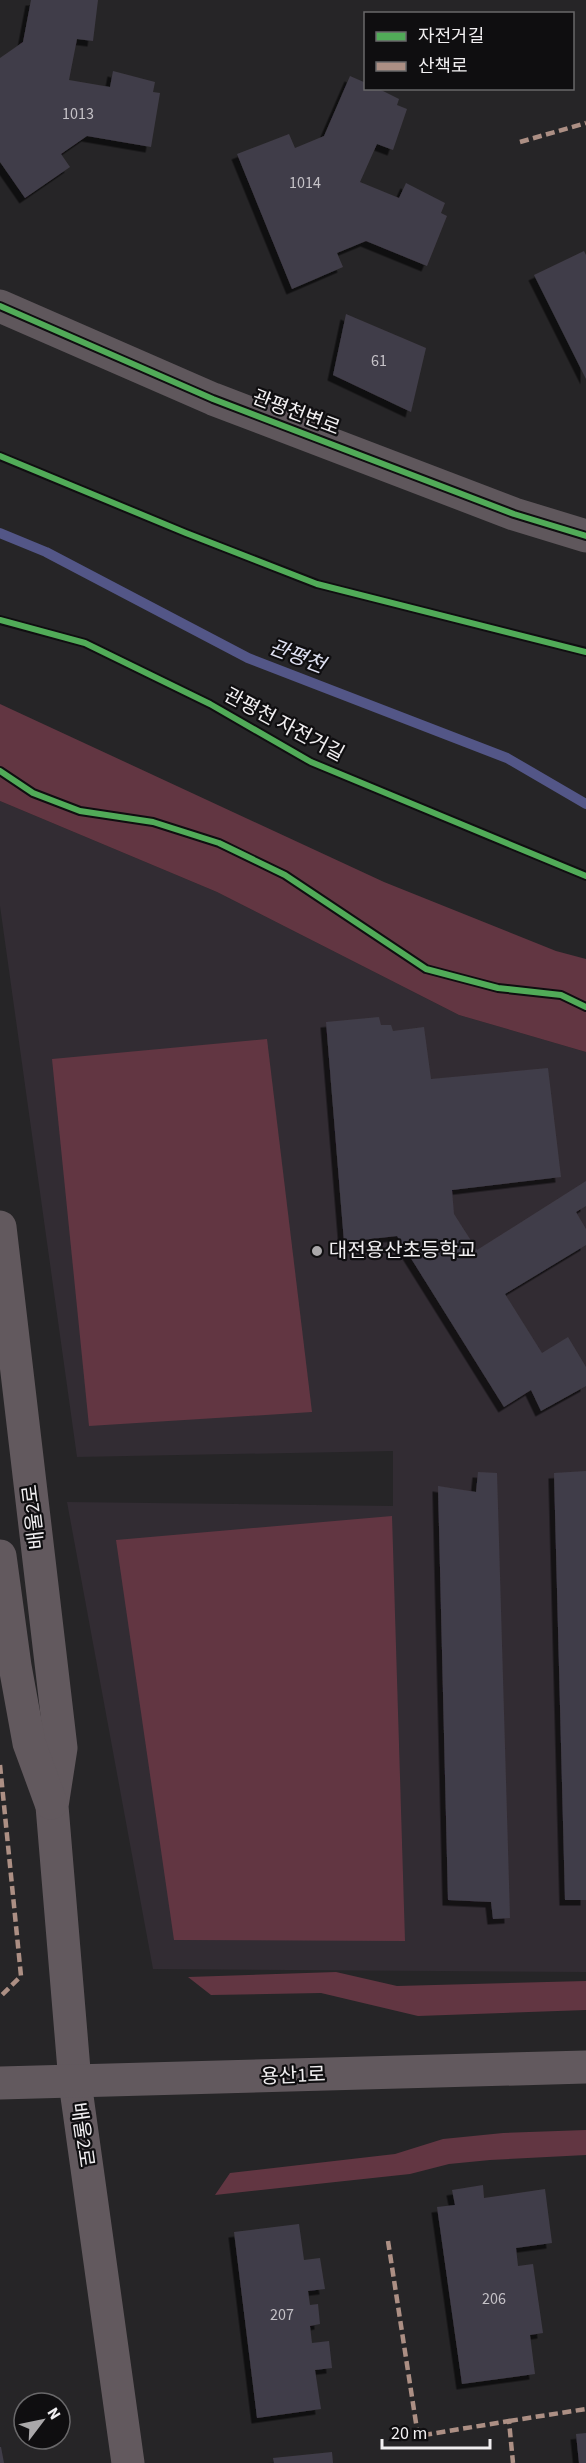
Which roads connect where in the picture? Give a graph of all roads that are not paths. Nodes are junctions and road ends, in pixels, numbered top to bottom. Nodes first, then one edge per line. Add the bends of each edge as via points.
1 (0, 306) edge
2 (586, 536) edge
3 (0, 1227) edge
4 (0, 1556) edge
5 (52, 1806) junction
6 (586, 2067) edge
7 (75, 2082) junction
8 (0, 2084) edge
9 (128, 2463) edge

1 - 2 street, 관평천변로 via 224,403 514,514
3 - 5 main road, 배울2로 via 60,1748
4 - 5 main road, 배울2로 via 29,1743
5 - 7 main road, 배울2로
6 - 7 main road, 용산1로
7 - 8 main road, 용산1로
7 - 9 main road, 배울2로

